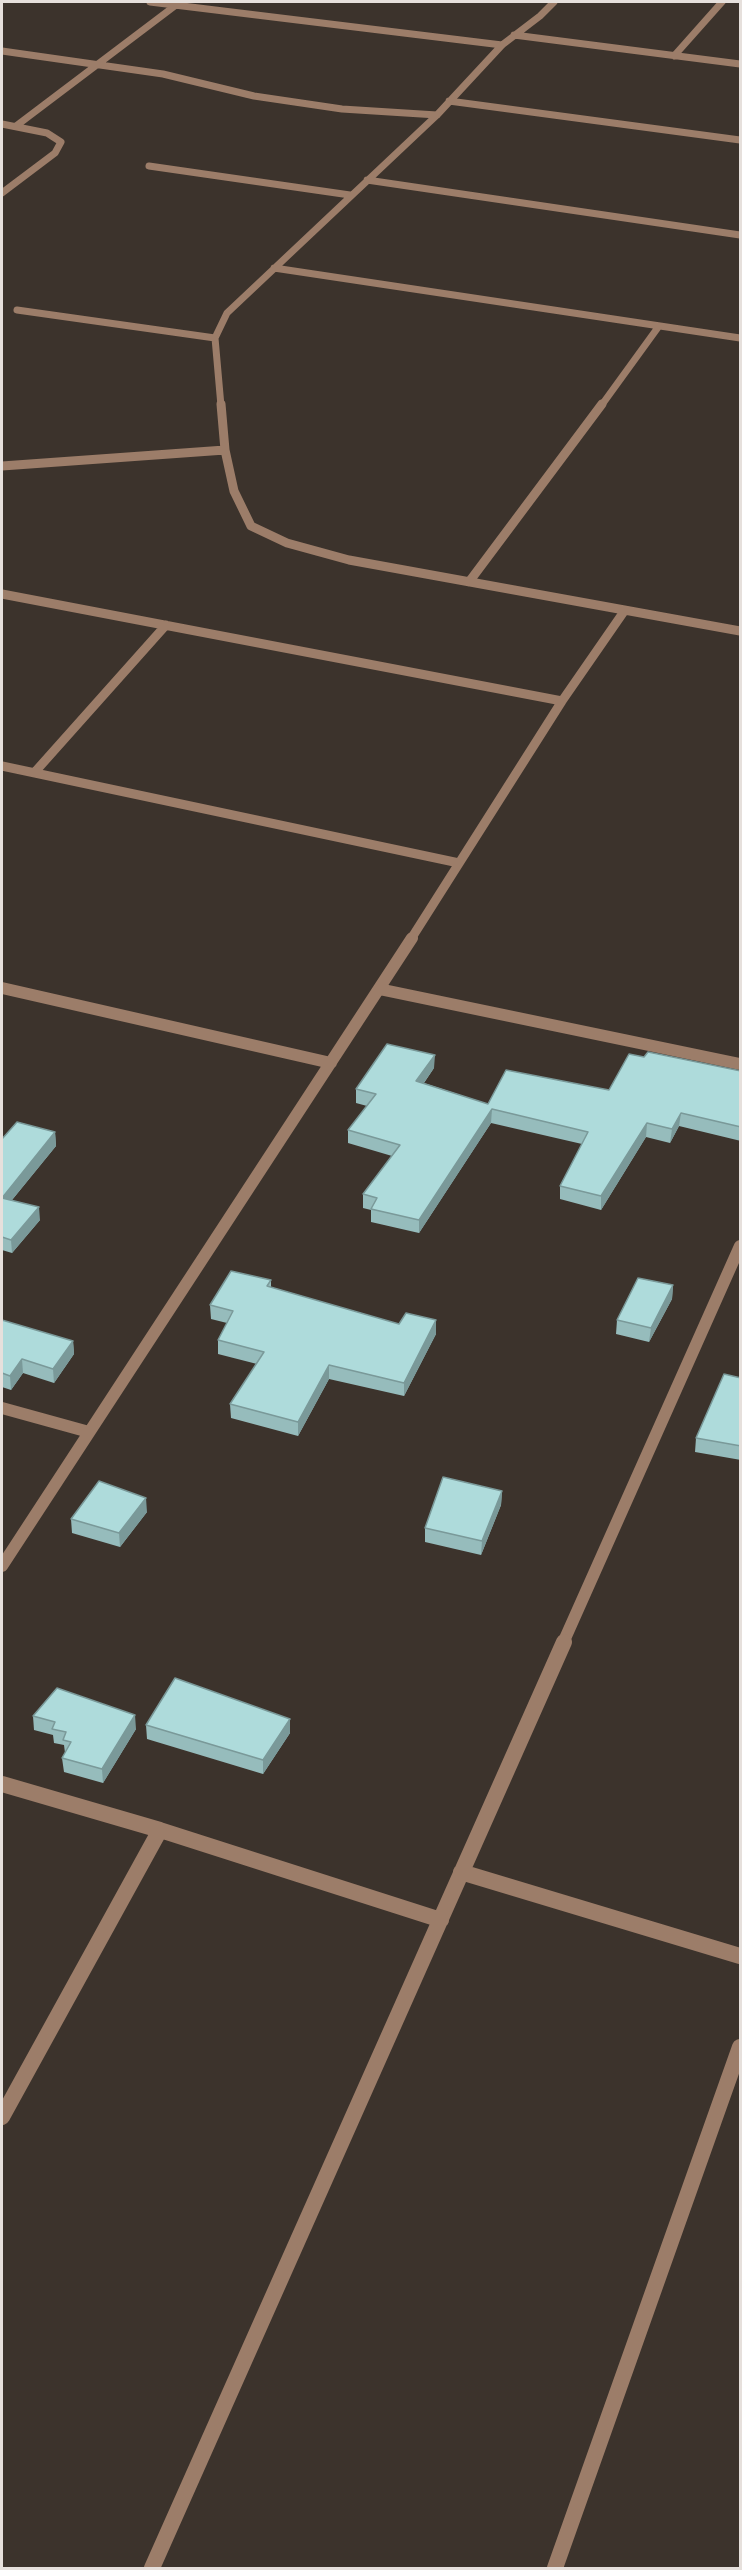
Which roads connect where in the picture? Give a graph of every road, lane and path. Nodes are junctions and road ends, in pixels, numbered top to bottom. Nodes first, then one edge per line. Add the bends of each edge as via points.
1 (150, 2) edge
2 (554, 2) edge
3 (722, 2) edge
4 (176, 5) junction
5 (514, 35) junction
6 (502, 45) junction
7 (2, 51) edge
8 (674, 56) junction
9 (94, 64) junction
10 (741, 64) edge
11 (449, 101) junction
12 (436, 115) junction
13 (2, 124) edge
14 (16, 126) junction
15 (741, 140) edge
16 (149, 166) dead end
17 (367, 180) junction
18 (2, 193) edge
19 (350, 195) junction
20 (741, 235) edge
21 (274, 268) junction
22 (17, 310) dead end
23 (659, 326) junction
24 (215, 338) junction
25 (741, 338) edge
26 (225, 450) junction
27 (2, 466) edge
28 (469, 582) junction
29 (2, 594) edge
30 (625, 610) junction
31 (166, 625) junction
32 (741, 631) edge
33 (562, 701) junction
34 (2, 766) edge
35 (34, 773) junction
36 (459, 863) junction
37 (2, 988) edge
38 (379, 989) junction
39 (331, 1063) junction
40 (741, 1064) edge
41 (741, 1246) edge
42 (2, 1408) edge
43 (89, 1432) junction
44 (2, 1566) edge
45 (2, 1784) edge
46 (160, 1830) junction
47 (461, 1872) junction
48 (441, 1920) junction
49 (741, 1956) edge
50 (741, 2047) edge
51 (2, 2117) edge
52 (152, 2568) edge
53 (555, 2568) edge

1 - 4 street
2 - 5 street
3 - 8 street
4 - 6 street via 227,8
4 - 9 street
5 - 6 street
5 - 8 street
6 - 11 street
7 - 9 street
8 - 10 street
9 - 12 street via 163,74 254,96 342,109
9 - 14 street
11 - 12 street
11 - 15 street
12 - 17 street
13 - 14 street
14 - 18 street via 47,133 61,142 55,153
16 - 19 street
17 - 19 street
17 - 20 street
19 - 21 street
21 - 23 street
21 - 24 street via 227,313
22 - 24 street
23 - 25 street
23 - 28 street
24 - 26 street
26 - 27 street
26 - 28 street via 234,491 251,526 287,543 349,560
28 - 30 street
29 - 31 street
30 - 32 street
30 - 33 street
31 - 33 street
31 - 35 street
33 - 36 street
34 - 35 street
35 - 36 street
36 - 38 street
37 - 39 street
38 - 39 street
38 - 40 street
39 - 43 street
41 - 47 street
42 - 43 street
43 - 44 street
45 - 46 street
46 - 48 street
46 - 51 street
47 - 48 street
47 - 49 street
48 - 52 street
50 - 53 street

